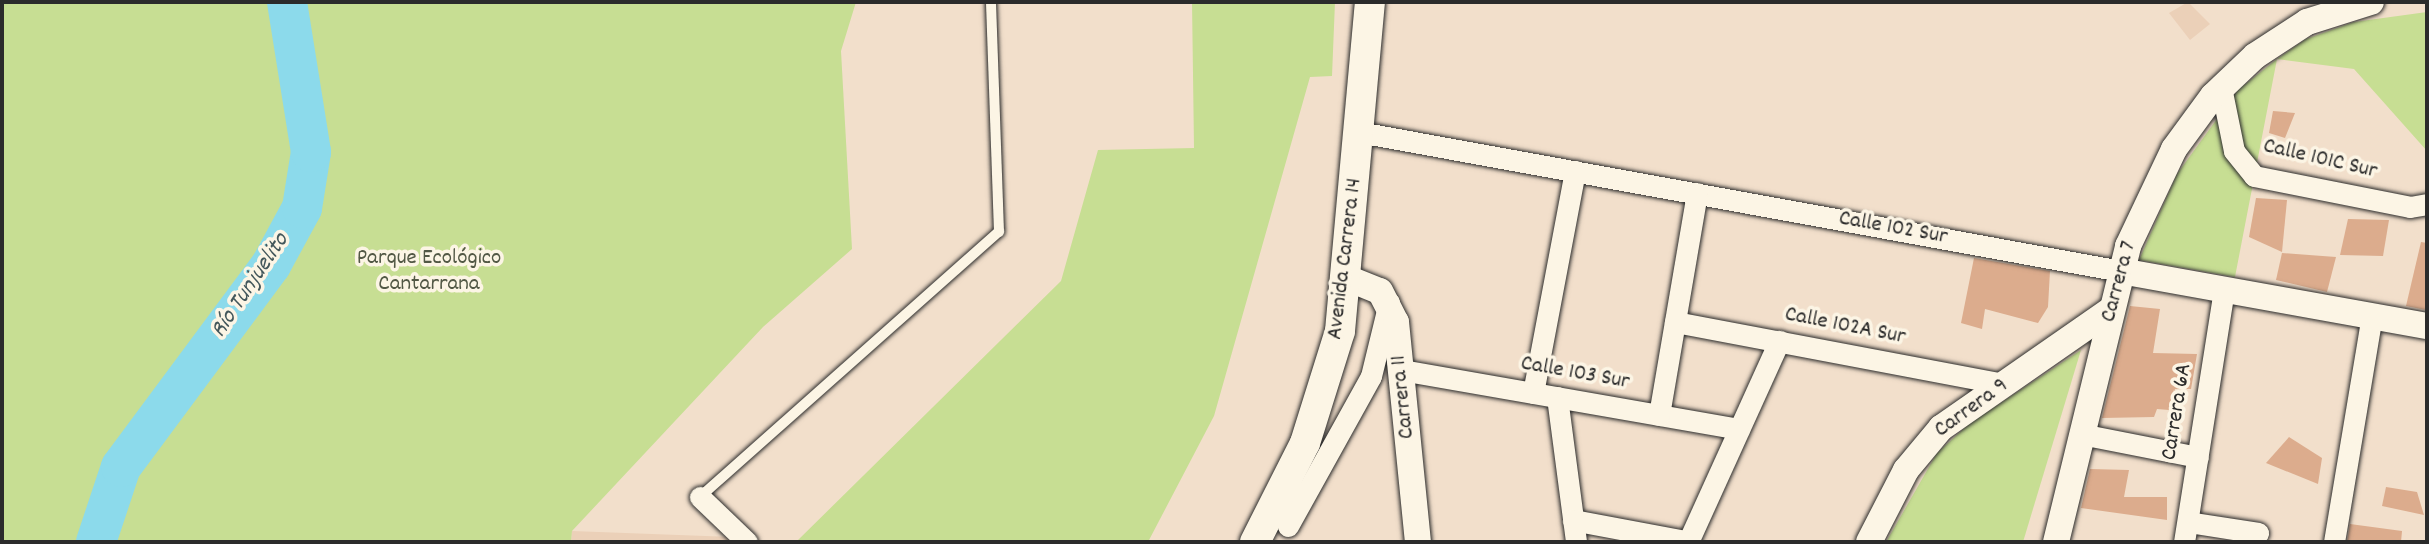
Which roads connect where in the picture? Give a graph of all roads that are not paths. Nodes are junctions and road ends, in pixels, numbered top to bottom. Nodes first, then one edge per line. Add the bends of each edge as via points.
1 (991, 2) edge
2 (1370, 2) edge
3 (2371, 2) edge
4 (2221, 88) junction
5 (1359, 132) junction
6 (1575, 171) junction
7 (1697, 194) junction
8 (2427, 204) edge
9 (2121, 271) junction
10 (1347, 278) junction
11 (2224, 289) junction
12 (1389, 302) junction
13 (2112, 309) junction
14 (2372, 316) junction
15 (1675, 322) junction
16 (2427, 326) edge
17 (1779, 341) junction
18 (1401, 370) junction
19 (2004, 384) junction
20 (1533, 393) junction
21 (1557, 397) junction
22 (1659, 415) junction
23 (1739, 429) junction
24 (2081, 434) junction
25 (2198, 457) junction
26 (700, 497) joint
27 (1573, 520) junction
28 (1278, 532) edge
29 (2186, 532) edge
30 (2258, 533) dead end
31 (747, 542) edge
32 (1418, 542) edge
33 (1576, 542) edge
34 (1689, 542) edge
35 (1869, 542) edge
36 (2056, 542) edge
37 (2334, 542) edge

1 - 26 lane via 999,232
2 - 5 main road, Avenida Carrera 14
3 - 4 street, Carrera 7 via 2307,22 2255,56
4 - 8 street, Calle 101C Sur via 2234,151 2254,176 2410,207
4 - 9 street, Carrera 7 via 2155,184
5 - 6 street, Calle 102 Sur
5 - 10 main road, Avenida Carrera 14
6 - 7 street, Calle 102 Sur
6 - 20 street
7 - 9 street, Calle 102 Sur
7 - 15 street
9 - 11 street, Calle 102 Sur
9 - 13 street, Carrera 7
10 - 12 street
10 - 28 main road, Avenida Carrera 14 via 1323,393
11 - 14 street, Calle 102 Sur
11 - 25 street, Carrera 6A
12 - 18 street, Carrera 11
12 - 28 street via 1371,376
13 - 19 street, Carrera 9
13 - 24 street, Carrera 7
14 - 16 street, Calle 102 Sur
14 - 37 street
15 - 17 street, Calle 102A Sur
15 - 22 street
17 - 19 street, Calle 102A Sur
17 - 23 street
18 - 20 street, Calle 103 Sur
18 - 32 street, Carrera 11
19 - 35 street, Carrera 9 via 1923,447
20 - 21 street, Calle 103 Sur
21 - 22 street, Calle 103 Sur
21 - 27 street
22 - 23 street, Calle 103 Sur
23 - 34 street
24 - 25 street
24 - 36 street, Carrera 7
25 - 29 street, Carrera 6A
26 - 31 street
27 - 33 street
27 - 34 street
29 - 30 street

